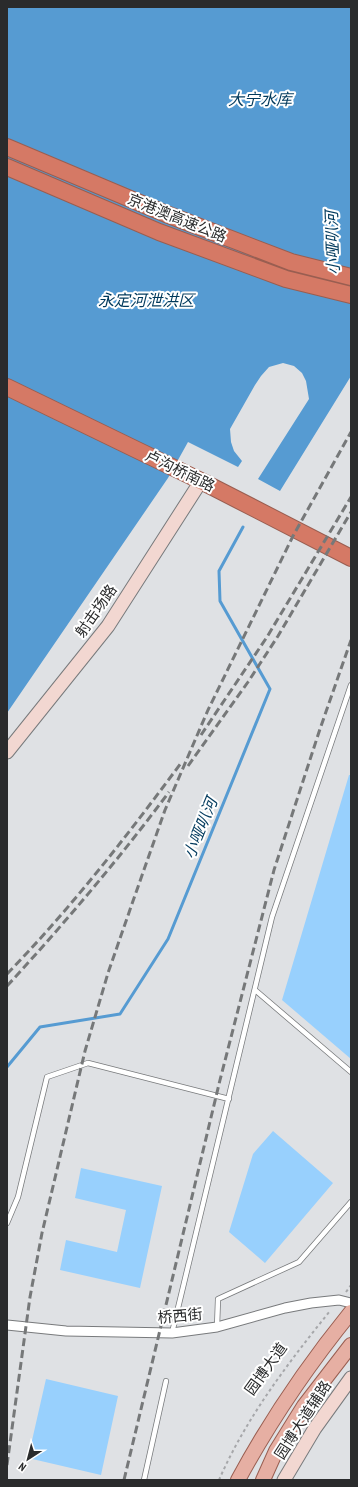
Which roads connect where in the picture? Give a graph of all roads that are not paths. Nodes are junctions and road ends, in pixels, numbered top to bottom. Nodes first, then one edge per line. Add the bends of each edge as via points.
1 (7, 147) edge
2 (7, 167) edge
3 (351, 277) edge
4 (351, 295) edge
5 (7, 380) edge
6 (7, 387) edge
7 (185, 470) junction
8 (201, 481) junction
9 (351, 545) edge
10 (351, 558) edge
11 (351, 685) edge
12 (7, 752) edge
13 (255, 990) junction
14 (351, 1072) edge
15 (229, 1099) junction
16 (351, 1202) edge
17 (7, 1223) edge
18 (351, 1303) edge
19 (351, 1312) edge
20 (7, 1325) edge
21 (217, 1327) junction
22 (172, 1333) junction
23 (351, 1345) edge
24 (351, 1378) edge
25 (166, 1381) dead end
26 (144, 1480) edge
27 (238, 1480) edge
28 (263, 1480) edge
29 (284, 1480) edge

1 - 3 highway, 京港澳高速公路 via 166,214 291,262
2 - 4 highway, 京港澳高速公路 via 159,232 286,279
5 - 7 highway, 卢沟桥南路
6 - 7 highway, 卢沟桥南路
7 - 8 highway, 卢沟桥南路
7 - 9 highway, 卢沟桥南路
8 - 10 highway, 卢沟桥南路
8 - 12 street, 射击场路 via 108,626
11 - 13 lane via 272,916
13 - 14 lane
13 - 15 lane
15 - 17 lane via 88,1063 47,1077 18,1197
15 - 22 lane
16 - 21 lane via 299,1262 218,1298
18 - 21 street, 桥西街 via 339,1300 311,1303
19 - 27 main road via 289,1394
20 - 22 street, 桥西街 via 66,1331
21 - 22 street, 桥西街
23 - 28 main road via 304,1406 276,1451
24 - 29 street, 园博大道辅路 via 315,1428
25 - 26 lane

